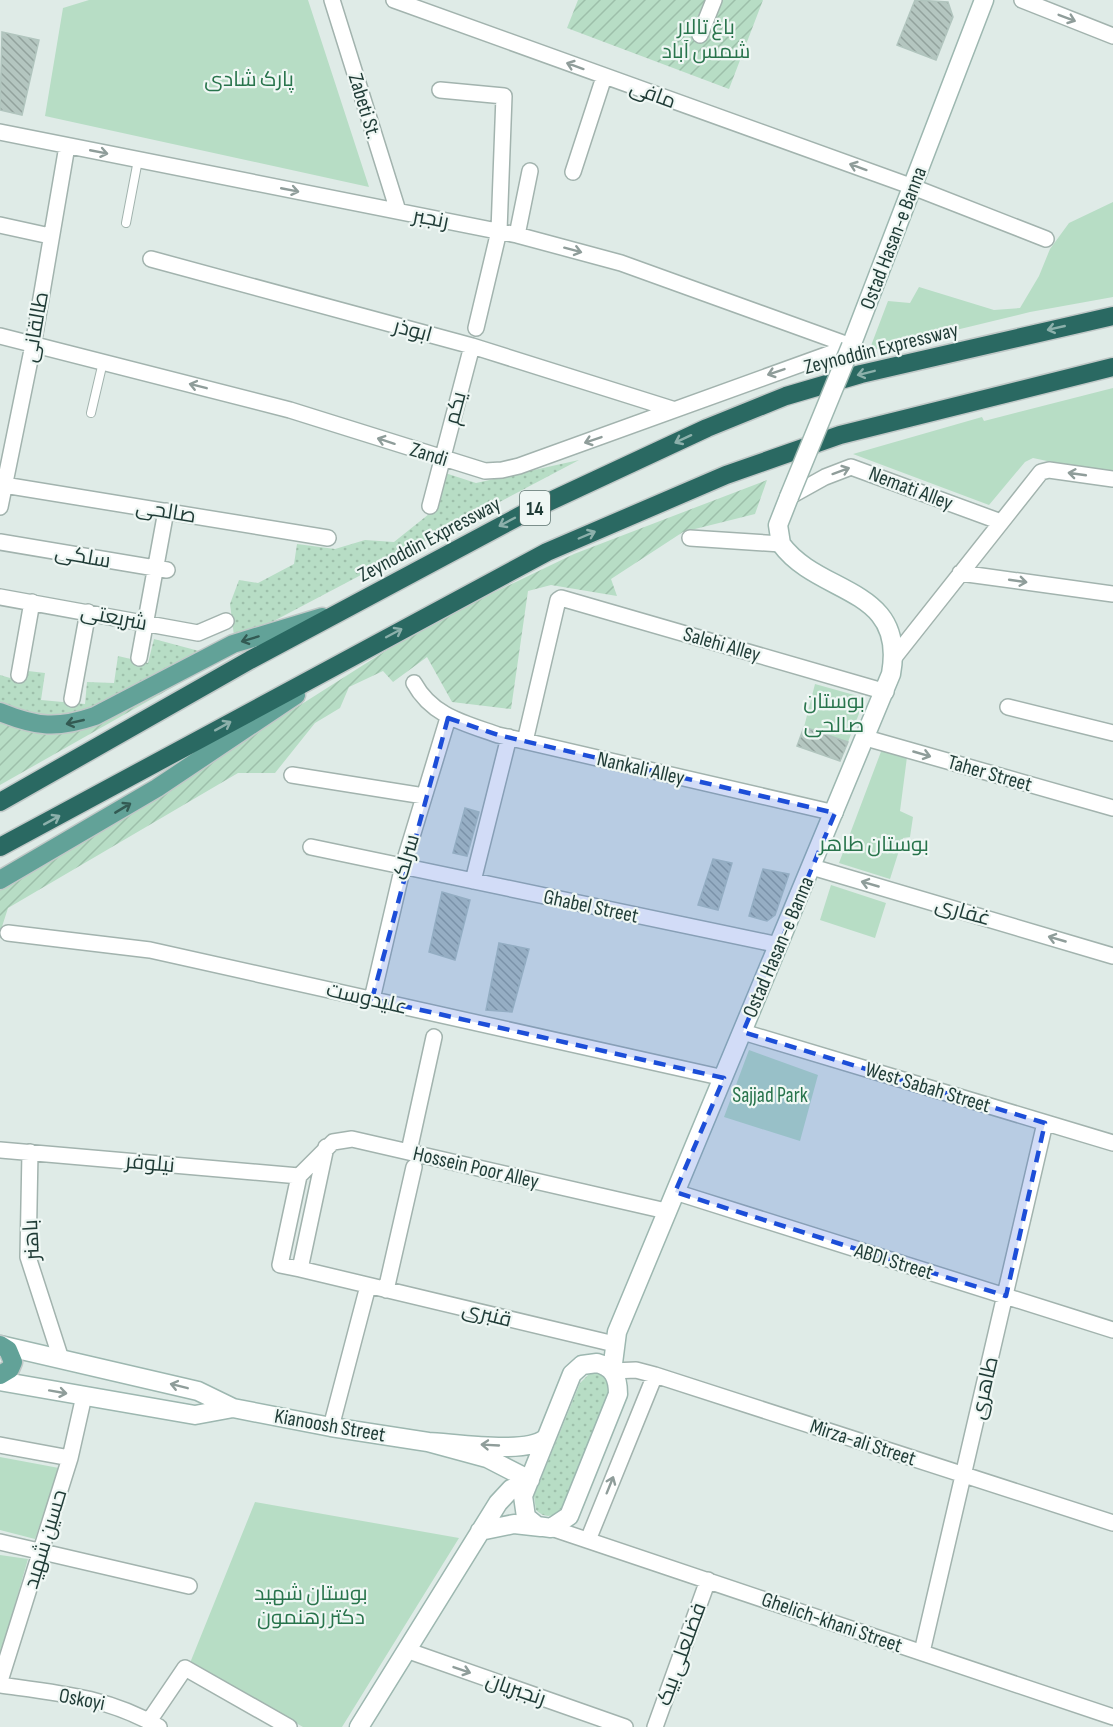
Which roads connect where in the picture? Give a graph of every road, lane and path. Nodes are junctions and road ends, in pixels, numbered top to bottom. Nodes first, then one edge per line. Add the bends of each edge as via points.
1 (332, 0) edge
2 (394, 0) edge
3 (714, 0) edge
4 (984, 0) edge
5 (1022, 0) edge
6 (700, 35) dead end
7 (1113, 36) edge
8 (604, 77) junction
9 (440, 90) dead end
10 (0, 132) edge
11 (67, 146) junction
12 (138, 160) junction
13 (530, 171) dead end
14 (573, 172) dead end
15 (913, 187) junction
16 (398, 212) junction
17 (126, 223) dead end
18 (0, 225) edge
19 (499, 231) junction
20 (517, 235) junction
21 (50, 236) junction
22 (1046, 239) dead end
23 (152, 259) dead end
24 (1113, 316) edge
25 (476, 328) dead end
26 (0, 336) edge
27 (33, 345) junction
28 (471, 346) junction
29 (851, 346) junction
30 (103, 362) junction
31 (1111, 368) edge
32 (672, 409) junction
33 (92, 413) dead end
34 (441, 459) junction
35 (1113, 480) edge
36 (4, 485) junction
37 (789, 497) junction
38 (430, 506) dead end
39 (0, 507) edge
40 (166, 511) junction
41 (1001, 522) junction
42 (328, 538) dead end
43 (690, 538) dead end
44 (0, 542) edge
45 (781, 544) junction
46 (161, 569) junction
47 (960, 573) junction
48 (1113, 594) edge
49 (0, 597) edge
50 (32, 602) junction
51 (346, 609) junction
52 (88, 612) junction
53 (226, 621) dead end
54 (145, 623) junction
55 (368, 646) junction
56 (139, 658) dead end
57 (893, 659) junction
58 (19, 675) dead end
59 (414, 683) dead end
60 (886, 692) junction
61 (72, 699) dead end
62 (1008, 707) dead end
63 (0, 712) edge
64 (448, 718) junction
65 (1113, 733) edge
66 (509, 737) junction
67 (866, 738) junction
68 (525, 741) junction
69 (292, 775) dead end
70 (424, 796) junction
71 (0, 802) edge
72 (1113, 808) edge
73 (835, 813) junction
74 (0, 847) edge
75 (310, 847) dead end
76 (403, 866) junction
77 (812, 867) junction
78 (0, 880) edge
79 (473, 881) junction
80 (8, 933) dead end
81 (779, 945) junction
82 (1113, 956) edge
83 (372, 999) junction
84 (743, 1032) junction
85 (434, 1037) dead end
86 (724, 1078) junction
87 (1045, 1122) junction
88 (1113, 1143) edge
89 (326, 1147) junction
90 (0, 1150) edge
91 (409, 1151) junction
92 (30, 1152) junction
93 (414, 1167) dead end
94 (299, 1176) junction
95 (675, 1192) junction
96 (666, 1212) junction
97 (300, 1269) junction
98 (368, 1286) junction
99 (386, 1290) junction
100 (1006, 1296) junction
101 (1113, 1330) edge
102 (612, 1337) junction
103 (0, 1345) edge
104 (61, 1359) junction
105 (579, 1367) junction
106 (612, 1371) junction
107 (0, 1375) edge
108 (655, 1375) junction
109 (0, 1382) edge
110 (84, 1396) junction
111 (233, 1408) junction
112 (332, 1427) junction
113 (546, 1438) junction
114 (428, 1442) junction
115 (0, 1445) edge
116 (70, 1458) junction
117 (963, 1475) junction
118 (529, 1482) junction
119 (1113, 1523) edge
120 (548, 1528) junction
121 (480, 1531) junction
122 (588, 1540) junction
123 (0, 1542) edge
124 (41, 1552) junction
125 (708, 1580) junction
126 (189, 1586) dead end
127 (406, 1650) junction
128 (922, 1652) junction
129 (0, 1683) edge
130 (1113, 1717) edge
131 (154, 1724) edge
132 (289, 1727) edge
133 (359, 1727) edge
134 (625, 1727) edge
135 (654, 1727) edge

1 - 16 street, Zabeti St.
8 -> 2 street, مافی
3 - 6 street
4 - 15 main road, Ostad Hasan-e Banna
5 -> 7 street
8 - 14 street
15 -> 8 street, مافی
9 - 19 street via 504,96
10 - 11 street, رنجبر
11 -> 12 street, رنجبر
11 - 21 street, طالقانی
12 -> 16 street, رنجبر
12 - 17 lane
13 - 20 street
15 - 22 street, مافی
15 - 29 main road, Ostad Hasan-e Banna
16 - 19 street, رنجبر
18 - 21 street
19 - 20 street, رنجبر
19 - 25 street
20 -> 29 street, رنجبر via 621,263
21 - 27 street, طالقانی
23 - 28 street, ابوذر
24 -> 51 highway, Zeynoddin Expressway / 14 via 861,374 786,396 707,428 527,512
26 - 27 street, Zandi
27 - 30 street, Zandi
27 - 36 street, طالقانی
28 - 32 street, ابوذر
28 - 34 street, یکم
29 -> 32 street, Zandi
29 - 37 main road, Ostad Hasan-e Banna, bridge
30 - 33 lane
34 -> 30 street, Zandi via 290,410
55 -> 31 highway, 14 via 547,552 726,475 840,435
32 -> 34 street, Zandi via 502,470 485,471
34 - 38 street, یکم
35 -> 41 street via 1041,472
36 - 39 street, طالقانی
36 - 40 street, صالحی
37 -> 41 street, Nemati Alley via 851,467
37 - 45 main road, Ostad Hasan-e Banna via 778,525
40 - 42 street, صالحی
40 - 46 street
41 - 47 street
43 - 45 street
44 - 46 street, سلکی
45 - 57 main road, Ostad Hasan-e Banna via 807,567 851,591 878,612 891,635
46 - 54 street
47 -> 48 street
47 - 57 street
49 - 50 street, شریعتی
50 - 52 street, شریعتی
50 - 58 street
51 -> 63 main road via 233,644 75,723 46,727
51 - 71 highway, Zeynoddin Expressway / 14
52 - 54 street, شریعتی
52 - 61 street
53 - 54 street, شریعتی via 198,633
54 - 56 street
74 -> 55 highway, 14
78 -> 55 main road via 157,788
57 - 60 main road, Ostad Hasan-e Banna
59 - 64 street via 422,696
60 - 67 main road, Ostad Hasan-e Banna
60 - 68 street, Salehi Alley via 561,598
62 - 65 street
64 - 66 street, Nankali Alley
64 - 70 street, سرلک
66 - 68 street, Nankali Alley
66 - 79 street
67 -> 72 street, Taher Street
67 - 73 main road, Ostad Hasan-e Banna
68 - 73 street, Nankali Alley
69 - 70 street
70 - 76 street, سرلک
73 - 77 main road, Ostad Hasan-e Banna
75 - 76 street, Ghabel Street
76 - 79 street, Ghabel Street
76 - 83 street, سرلک
77 - 81 main road, Ostad Hasan-e Banna
82 -> 77 street, غفاری
79 - 81 street, Ghabel Street
80 - 83 street, علیدوست via 150,950
81 - 84 main road, Ostad Hasan-e Banna
83 - 86 street, علیدوست
84 - 86 main road, Ostad Hasan-e Banna
84 - 87 street, West Sabah Street
85 - 91 street
86 - 95 main road, Ostad Hasan-e Banna
87 - 88 street, West Sabah Street
87 - 100 street, طاهری
89 - 91 street, Hossein Poor Alley via 352,1139
89 - 94 street
89 - 97 street
90 - 92 street, نیلوفر
91 - 96 street, Hossein Poor Alley
92 - 94 street, نیلوفر
92 - 104 street, باهنر via 28,1257
93 - 99 street
94 - 97 street via 280,1265
95 - 96 main road, Ostad Hasan-e Banna
95 - 100 street, ABDI Street
96 - 102 main road, Ostad Hasan-e Banna
97 - 98 street, قنبری
98 - 99 street, قنبری
98 - 112 street
99 - 102 street, قنبری
100 - 101 street, ABDI Street
100 - 117 street, طاهری
102 - 105 main road, Ostad Hasan-e Banna
102 - 106 main road, Ostad Hasan-e Banna
103 - 104 main road
103 - 107 main road via 8,1350 13,1362 10,1370
111 -> 104 main road via 198,1391
105 - 106 main road via 597,1363
105 - 113 main road, Ostad Hasan-e Banna via 572,1374
106 - 108 street, Mirza-ali Street via 636,1370
106 - 120 main road, Ostad Hasan-e Banna via 618,1380 618,1394 569,1516
108 - 117 street, Mirza-ali Street
122 -> 108 street
109 -> 110 main road
110 - 111 main road via 195,1415
110 - 116 street, حسین شهید
111 - 112 main road, Kianoosh Street
112 - 114 main road, Kianoosh Street
113 -> 114 main road, Kianoosh Street via 540,1444 523,1446
113 - 118 main road, Ostad Hasan-e Banna
114 - 118 main road, Kianoosh Street via 487,1458
115 - 116 street
116 - 124 street, حسین شهید
117 - 119 street, Mirza-ali Street
117 - 128 street, طاهری
118 - 120 main road, Ostad Hasan-e Banna via 523,1510 531,1522
118 - 121 main road via 511,1489
120 - 121 main road via 514,1524
120 - 122 street, Ghelich-khani Street
121 - 127 main road
122 - 125 street, Ghelich-khani Street
123 - 124 street
124 - 126 street
124 - 129 street, حسین شهید
125 - 128 street, Ghelich-khani Street
125 - 135 street, فضلعلی بیک
127 - 133 main road
127 -> 134 street, رنجبریان
128 - 130 street, Ghelich-khani Street
129 - 131 street, Oskoyi via 92,1698
131 - 132 street via 185,1668

